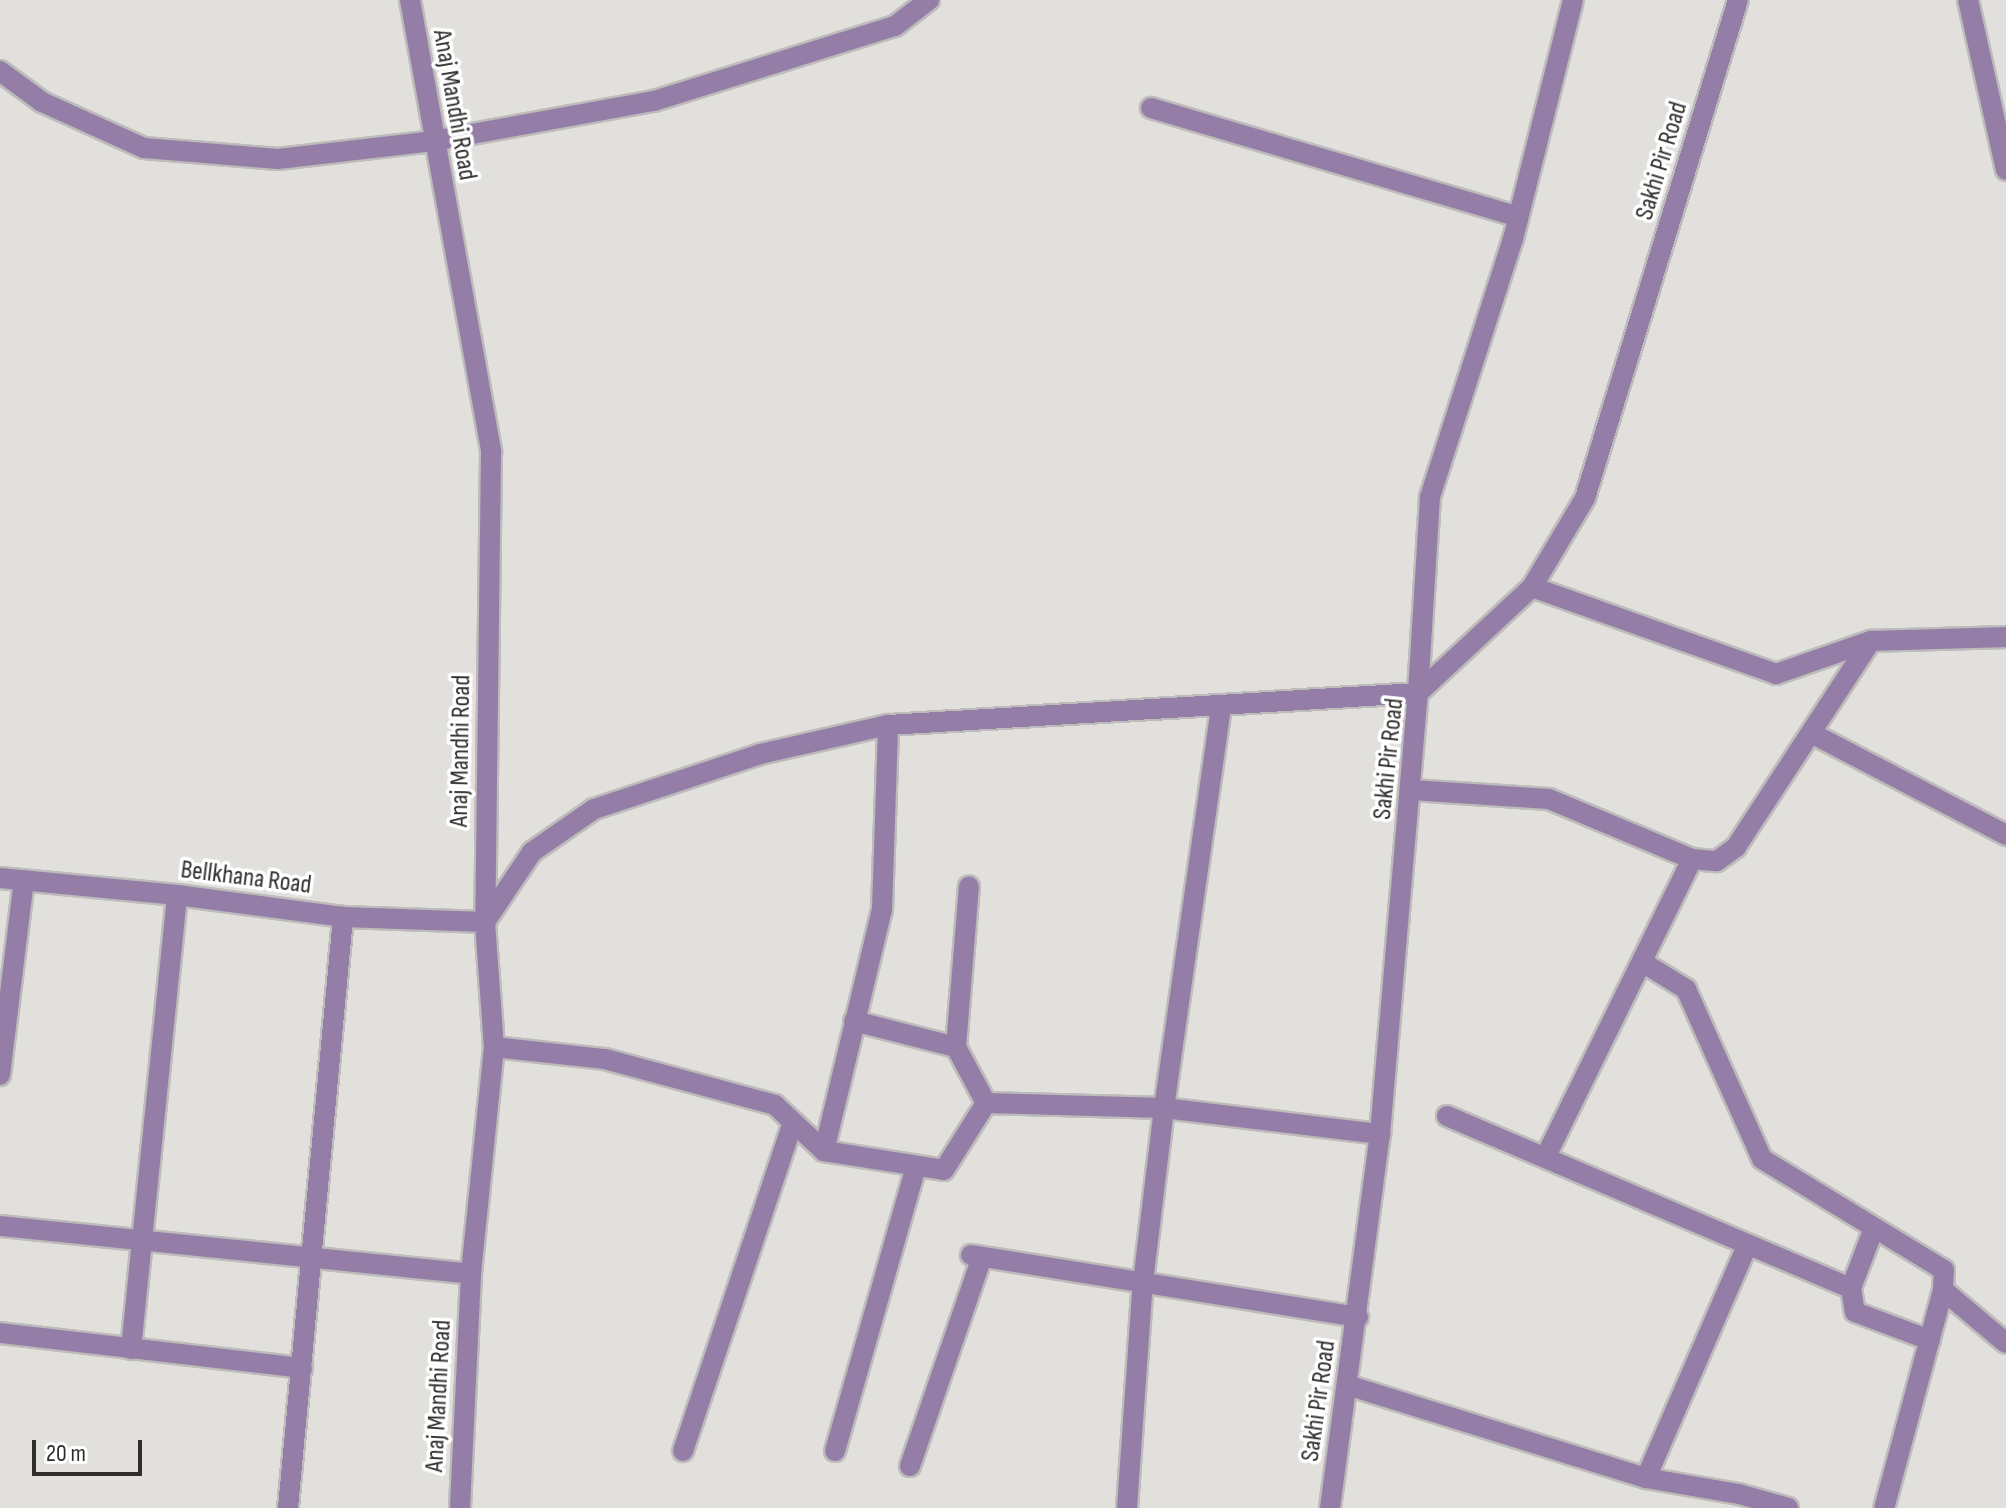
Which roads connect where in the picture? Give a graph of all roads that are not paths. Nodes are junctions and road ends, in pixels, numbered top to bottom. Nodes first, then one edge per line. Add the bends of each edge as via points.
1 (410, 0) edge
2 (929, 0) edge
3 (1573, 0) edge
4 (1738, 0) edge
5 (1968, 0) edge
6 (0, 71) edge
7 (1151, 108) dead end
8 (433, 141) junction
9 (2006, 170) edge
10 (1518, 217) junction
11 (1532, 587) junction
12 (2006, 637) edge
13 (1871, 641) junction
14 (1418, 693) junction
15 (1221, 705) junction
16 (888, 725) junction
17 (1813, 734) junction
18 (1412, 790) junction
19 (2006, 835) edge
20 (1692, 859) junction
21 (0, 878) edge
22 (24, 880) junction
23 (969, 887) dead end
24 (177, 895) junction
25 (343, 917) junction
26 (485, 922) junction
27 (1642, 962) junction
28 (854, 1021) junction
29 (494, 1047) junction
30 (956, 1047) junction
31 (0, 1075) edge
32 (986, 1103) junction
33 (1164, 1108) junction
34 (1447, 1116) dead end
35 (793, 1123) junction
36 (1380, 1134) junction
37 (824, 1151) junction
38 (1546, 1156) junction
39 (916, 1166) junction
40 (0, 1226) edge
41 (1874, 1228) junction
42 (142, 1241) junction
43 (1747, 1246) junction
44 (311, 1259) junction
45 (471, 1274) junction
46 (1143, 1282) junction
47 (1851, 1288) junction
48 (1943, 1290) junction
49 (1358, 1317) junction
50 (0, 1333) edge
51 (1930, 1340) junction
52 (2006, 1343) edge
53 (131, 1349) junction
54 (302, 1368) junction
55 (1347, 1385) junction
56 (683, 1451) dead end
57 (835, 1451) dead end
58 (910, 1466) dead end
59 (1646, 1478) junction
60 (288, 1508) edge
61 (460, 1508) edge
62 (1127, 1508) edge
63 (1330, 1508) edge
64 (1788, 1508) edge
65 (1884, 1508) edge

1 - 8 street, Anaj Mandhi Road
2 - 8 street via 895,26 654,101
3 - 10 street
4 - 11 street, Sakhi Pir Road via 1585,498
5 - 9 street
6 - 8 street via 42,102 144,148 278,159
7 - 10 street
8 - 26 street, Anaj Mandhi Road via 491,452
10 - 14 street via 1430,497
11 - 13 street via 1776,674
11 - 14 street, Sakhi Pir Road
12 - 13 street
13 - 17 street
14 - 15 street
14 - 18 street, Sakhi Pir Road
15 - 16 street
15 - 33 street
16 - 26 street via 760,754 594,809 532,852
16 - 28 street via 882,910
17 - 19 street
17 - 20 street via 1736,847 1717,861
18 - 20 street via 1549,799
18 - 36 street, Sakhi Pir Road
20 - 27 street
21 - 22 street, Bellkhana Road
22 - 24 street, Bellkhana Road
22 - 31 street
23 - 30 street
24 - 25 street, Bellkhana Road
24 - 42 street
25 - 26 street, Bellkhana Road
25 - 44 street
26 - 29 street, Anaj Mandhi Road
27 - 38 street
27 - 41 street via 1686,989 1762,1159
28 - 30 street
28 - 37 street
29 - 35 street via 605,1059 775,1105
29 - 45 street, Anaj Mandhi Road
30 - 32 street
32 - 33 street
32 - 39 street via 944,1170
33 - 36 street
33 - 46 street
34 - 38 street
35 - 37 street
35 - 56 street
36 - 49 street, Sakhi Pir Road
37 - 39 street
38 - 43 street
39 - 57 street
40 - 42 street
41 - 47 street
41 - 48 street via 1944,1270
42 - 44 street
42 - 53 street
43 - 47 street
43 - 59 street
44 - 45 street
44 - 54 street
45 - 61 street, Anaj Mandhi Road
46 - 49 street
46 - 58 street via 976,1256
46 - 62 street
47 - 51 street via 1855,1312
48 - 51 street
48 - 52 street
49 - 55 street, Sakhi Pir Road
50 - 53 street
51 - 65 street
53 - 54 street
54 - 60 street
55 - 59 street
55 - 63 street, Sakhi Pir Road
59 - 64 street

